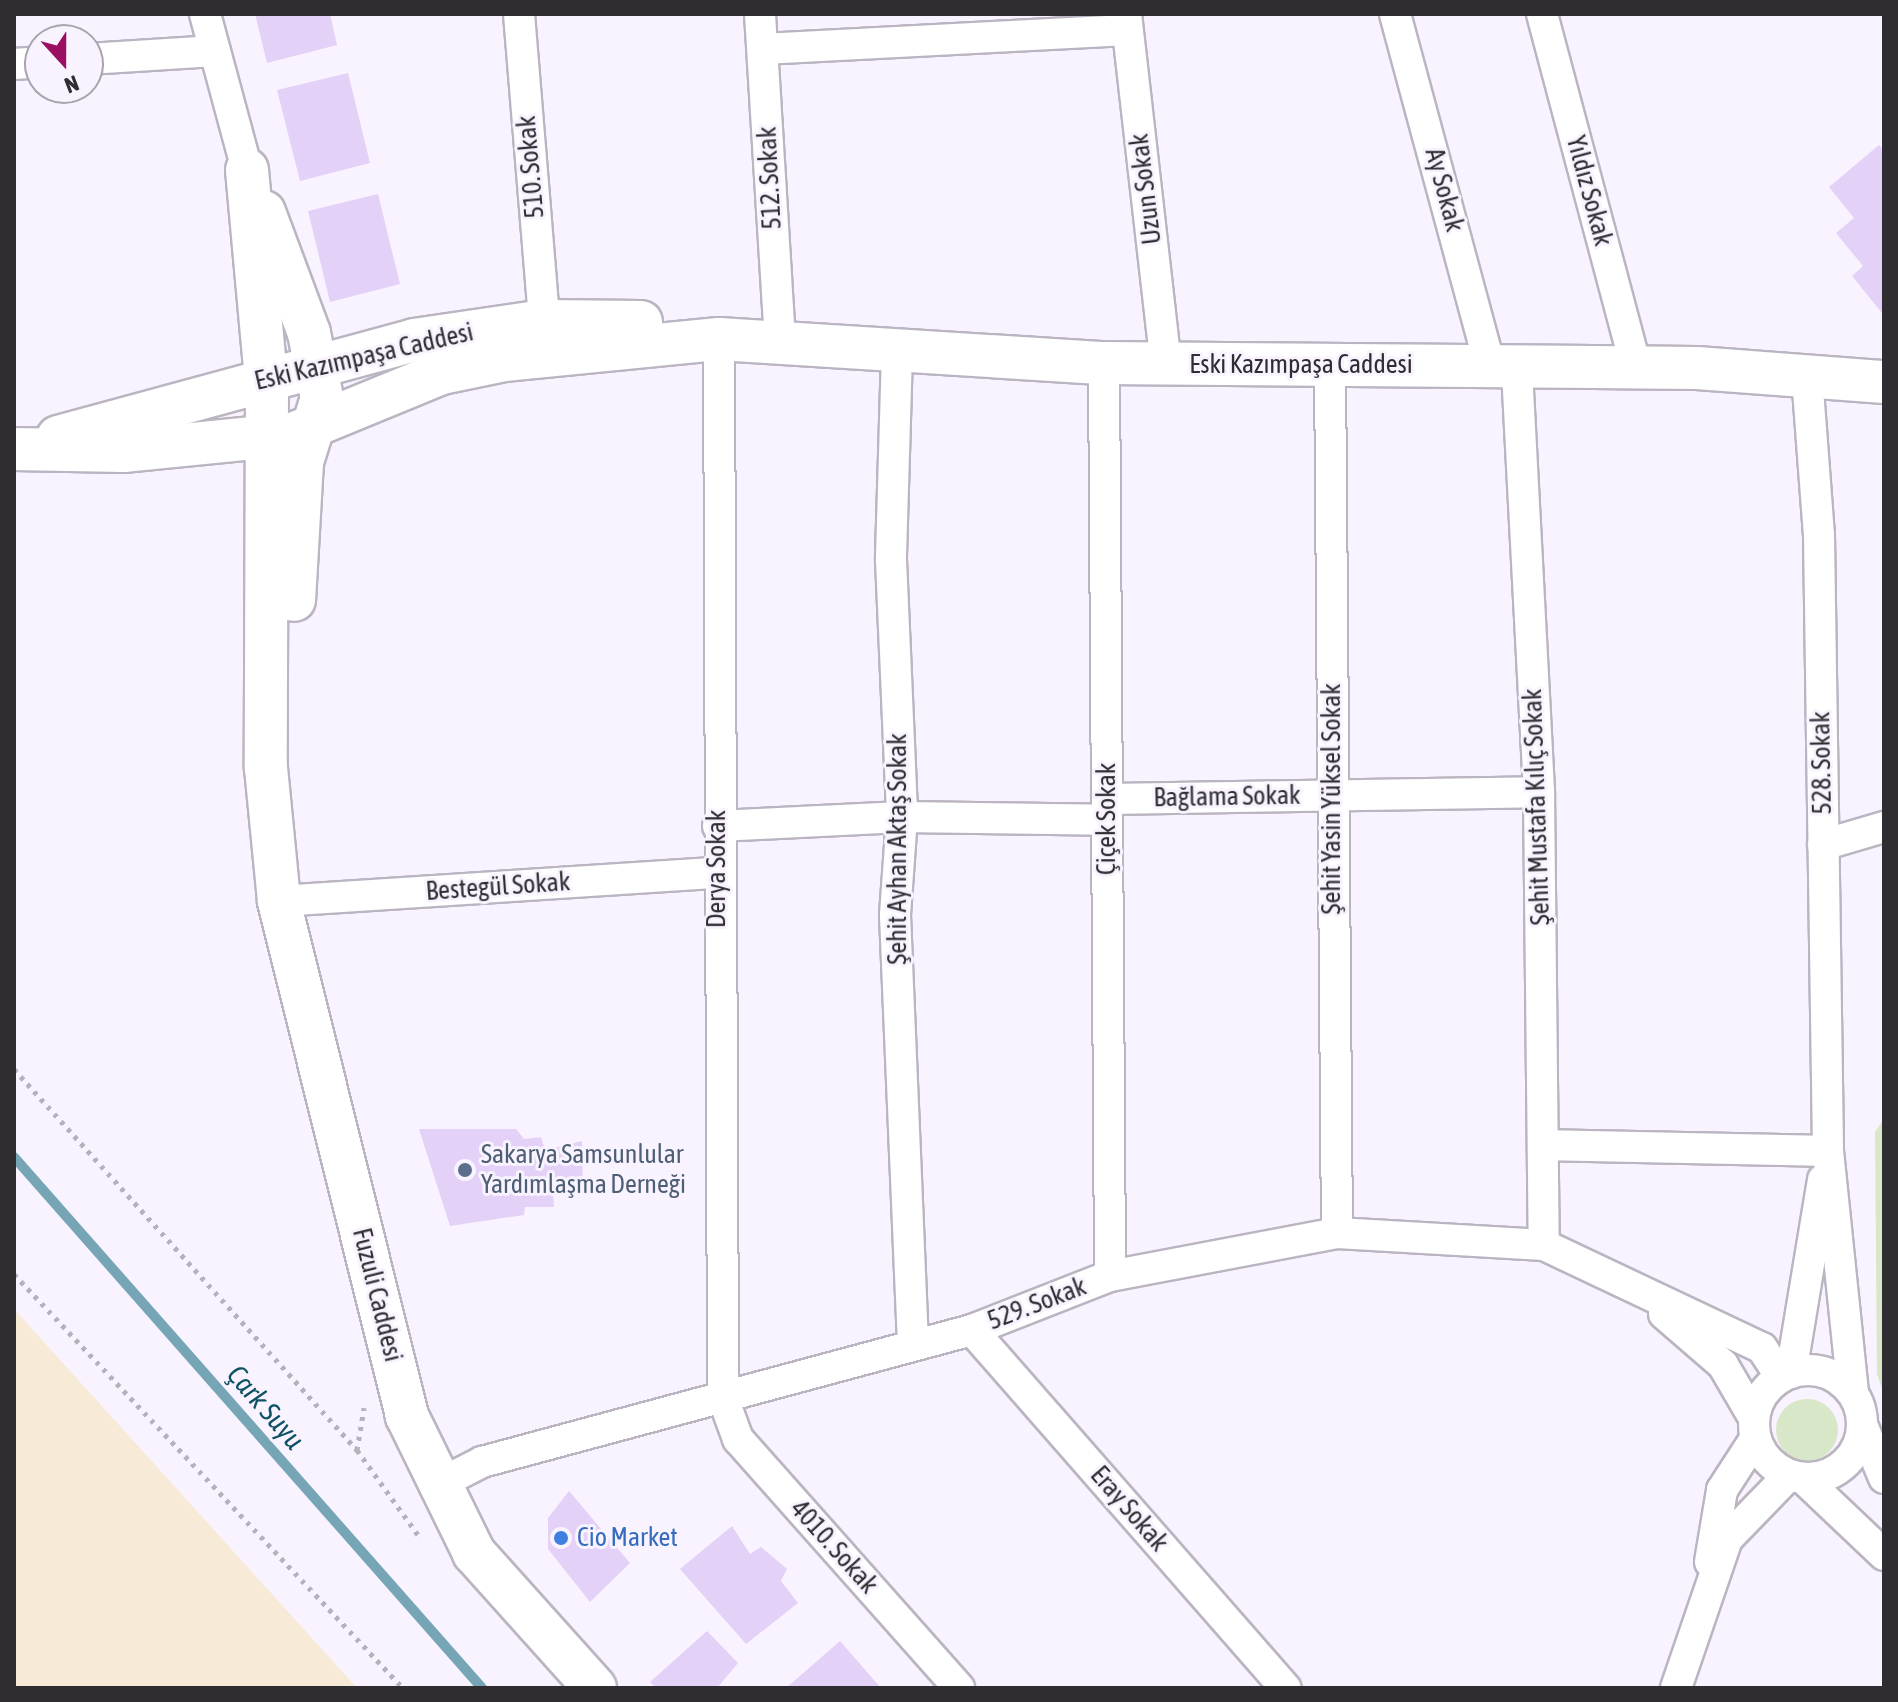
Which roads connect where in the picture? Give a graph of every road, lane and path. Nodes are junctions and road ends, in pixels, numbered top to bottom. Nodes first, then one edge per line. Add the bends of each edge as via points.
1 (205, 14) edge
2 (519, 14) edge
3 (760, 14) edge
4 (1395, 14) edge
5 (1542, 14) edge
6 (1126, 22) edge
7 (763, 49) junction
8 (215, 51) junction
9 (104, 58) edge
10 (247, 170) junction
11 (544, 321) junction
12 (719, 339) junction
13 (780, 342) junction
14 (897, 353) junction
15 (1104, 363) junction
16 (316, 364) junction
17 (1166, 364) junction
18 (1330, 365) junction
19 (1636, 367) junction
20 (1504, 369) junction
21 (1807, 376) junction
22 (266, 377) junction
23 (1884, 382) edge
24 (318, 425) junction
25 (266, 437) junction
26 (14, 449) edge
27 (1539, 792) junction
28 (1331, 795) junction
29 (1107, 810) junction
30 (902, 817) junction
31 (718, 826) junction
32 (1884, 827) edge
33 (1823, 845) junction
34 (277, 848) junction
35 (717, 873) junction
36 (279, 901) junction
37 (14, 1069) edge
38 (1543, 1145) junction
39 (1828, 1151) junction
40 (1337, 1233) junction
41 (1544, 1245) junction
42 (14, 1274) edge
43 (1110, 1276) junction
44 (1644, 1297) junction
45 (972, 1330) junction
46 (913, 1346) junction
47 (1786, 1375) junction
48 (1853, 1392) junction
49 (723, 1398) junction
50 (1863, 1427) junction
51 (1755, 1428) junction
52 (357, 1450) dead end
53 (1796, 1476) junction
54 (1884, 1478) edge
55 (435, 1486) junction
56 (1884, 1555) edge
57 (1707, 1588) junction
58 (403, 1688) edge
59 (595, 1688) edge
60 (959, 1688) edge
61 (1285, 1688) edge
62 (1676, 1688) edge

1 - 8 street
2 - 11 street, 510. Sokak
3 - 7 street, 512. Sokak
4 - 20 street, Ay Sokak
5 - 19 street, Yıldız Sokak
6 - 7 street
6 - 17 street, Uzun Sokak
7 - 13 street, 512. Sokak
8 - 9 street
8 - 10 street
10 - 16 street
10 - 22 street
11 - 12 street, Eski Kazımpaşa Caddesi via 683,324
11 - 16 street, Eski Kazımpaşa Caddesi
12 - 13 street, Eski Kazımpaşa Caddesi
12 - 24 street, Eski Kazımpaşa Caddesi via 504,360 442,373
12 - 31 street, Derya Sokak
13 - 14 street, Eski Kazımpaşa Caddesi
14 - 15 street, Eski Kazımpaşa Caddesi
14 - 30 street, Şehit Ayhan Aktaş Sokak via 891,560
15 - 17 street, Eski Kazımpaşa Caddesi
15 - 29 street, Çiçek Sokak
16 - 22 street, Eski Kazımpaşa Caddesi
16 - 24 street
17 - 18 street, Eski Kazımpaşa Caddesi
18 - 20 street, Eski Kazımpaşa Caddesi
18 - 28 street, Şehit Yasin Yüksel Sokak
19 - 20 street, Eski Kazımpaşa Caddesi
19 - 21 street, Eski Kazımpaşa Caddesi
20 - 27 street, Şehit Mustafa Kılıç Sokak
21 - 23 street, Eski Kazımpaşa Caddesi
21 - 33 street, 528. Sokak via 1819,535
22 - 25 street
22 - 26 street, Eski Kazımpaşa Caddesi
24 - 25 street, Eski Kazımpaşa Caddesi
24 - 34 street via 302,462
25 - 26 street, Eski Kazımpaşa Caddesi via 123,451
25 - 34 street via 266,768
27 - 28 street, Bağlama Sokak
27 - 38 street, Şehit Mustafa Kılıç Sokak
28 - 29 street, Bağlama Sokak
28 - 40 street, Şehit Yasin Yüksel Sokak
29 - 30 street, Bağlama Sokak
29 - 43 street, Çiçek Sokak
30 - 31 street, Bağlama Sokak
30 - 46 street, Şehit Ayhan Aktaş Sokak via 895,915
31 - 35 street, Derya Sokak
32 - 33 street
33 - 39 street, 528. Sokak
34 - 36 street, Fuzuli Caddesi
35 - 36 street, Bestegül Sokak
35 - 49 street, Derya Sokak
36 - 55 street, Fuzuli Caddesi via 407,1416
37 - 52 path
38 - 39 street
38 - 41 street, Şehit Mustafa Kılıç Sokak
39 - 47 street, 528. Sokak
39 - 48 street, 528. Sokak
40 - 41 street, 529. Sokak
40 - 43 street, 529. Sokak
41 - 44 street, 529. Sokak
42 - 58 path
43 - 45 street, 529. Sokak
44 - 47 street, 529. Sokak via 1762,1348
44 - 51 street, 529. Sokak via 1723,1365
45 - 46 street, 529. Sokak
45 - 61 street, Eray Sokak
46 - 49 street, 529. Sokak
47 - 48 street via 1823,1371
47 - 51 street via 1759,1400
48 - 50 street
49 - 55 street, 529. Sokak via 482,1462
49 - 60 street, 4010. Sokak via 738,1439
50 - 53 street via 1840,1468
50 - 54 street
51 - 53 street via 1769,1462
51 - 57 street via 1722,1490
53 - 56 street
53 - 57 street via 1727,1539
55 - 59 street, Fuzuli Caddesi via 474,1553
57 - 62 street

